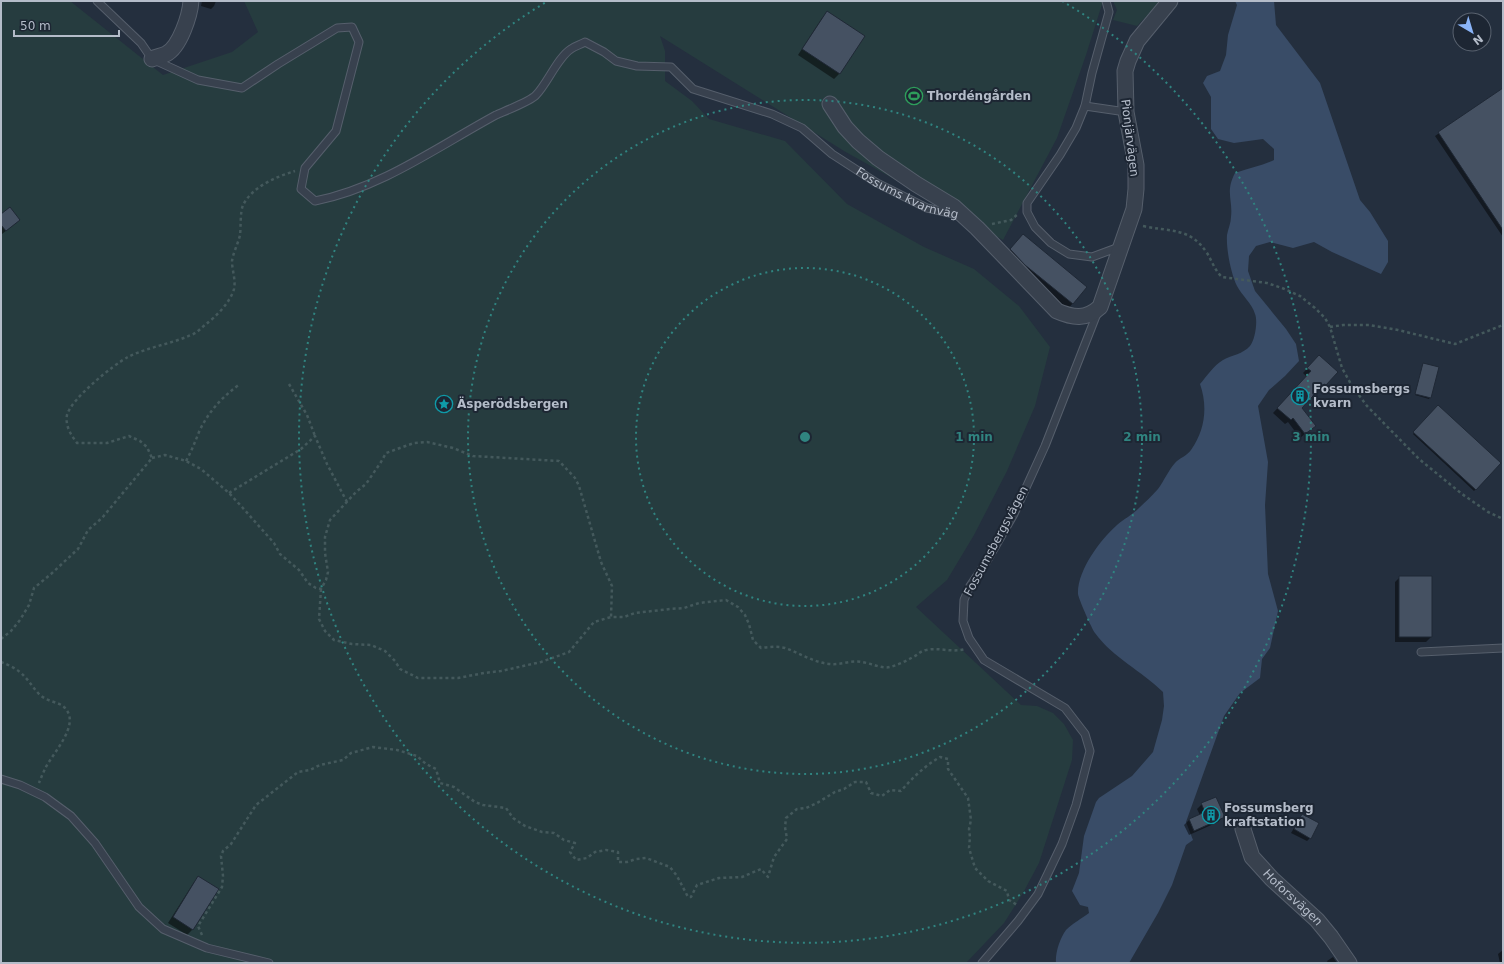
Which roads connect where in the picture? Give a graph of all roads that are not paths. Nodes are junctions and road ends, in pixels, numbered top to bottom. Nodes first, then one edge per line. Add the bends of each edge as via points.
1 (97, 1) edge
2 (191, 1) edge
3 (1106, 1) edge
4 (1170, 1) edge
5 (152, 58) junction
6 (830, 104) dead end
7 (1085, 106) junction
8 (1126, 112) junction
9 (963, 216) junction
10 (1121, 247) junction
11 (1100, 308) junction
12 (1503, 648) edge
13 (1421, 652) dead end
14 (1, 779) edge
15 (1244, 829) dead end
16 (269, 963) edge
17 (982, 963) edge
18 (1349, 963) edge

1 - 5 lane via 141,43
2 - 5 street via 178,40 168,53
3 - 7 lane via 1109,12
4 - 8 street, Pionjärvägen via 1137,41 1128,61 1125,71
5 - 9 lane, Fossums kvarnväg via 198,80 242,88 337,28 352,27 359,42 336,131 305,168 301,189 315,201 334,197 380,179 496,115 536,96 569,50 584,42 616,61 637,66 671,67 693,89 772,114 802,128 832,154 877,183 927,208
6 - 9 street via 845,127 878,158 954,207
7 - 8 lane
7 - 10 lane via 1060,156 1027,203 1028,212 1035,227 1051,243 1069,254 1092,257
8 - 10 street, Pionjärvägen via 1136,165 1136,189 1134,209
9 - 11 street, Fossums kvarnväg via 1057,311 1070,317 1094,313
10 - 11 street, Pionjärvägen
11 - 17 lane, Fossumsbergsvägen via 1045,446 1014,514 964,600 963,621 969,638 984,660 1065,708 1085,734 1090,751 1076,805 1062,844 1038,894
12 - 13 lane
14 - 16 lane via 45,797 71,816 95,844 139,908 164,929 207,948
15 - 18 street, Hoforsvägen via 1252,857 1316,920

